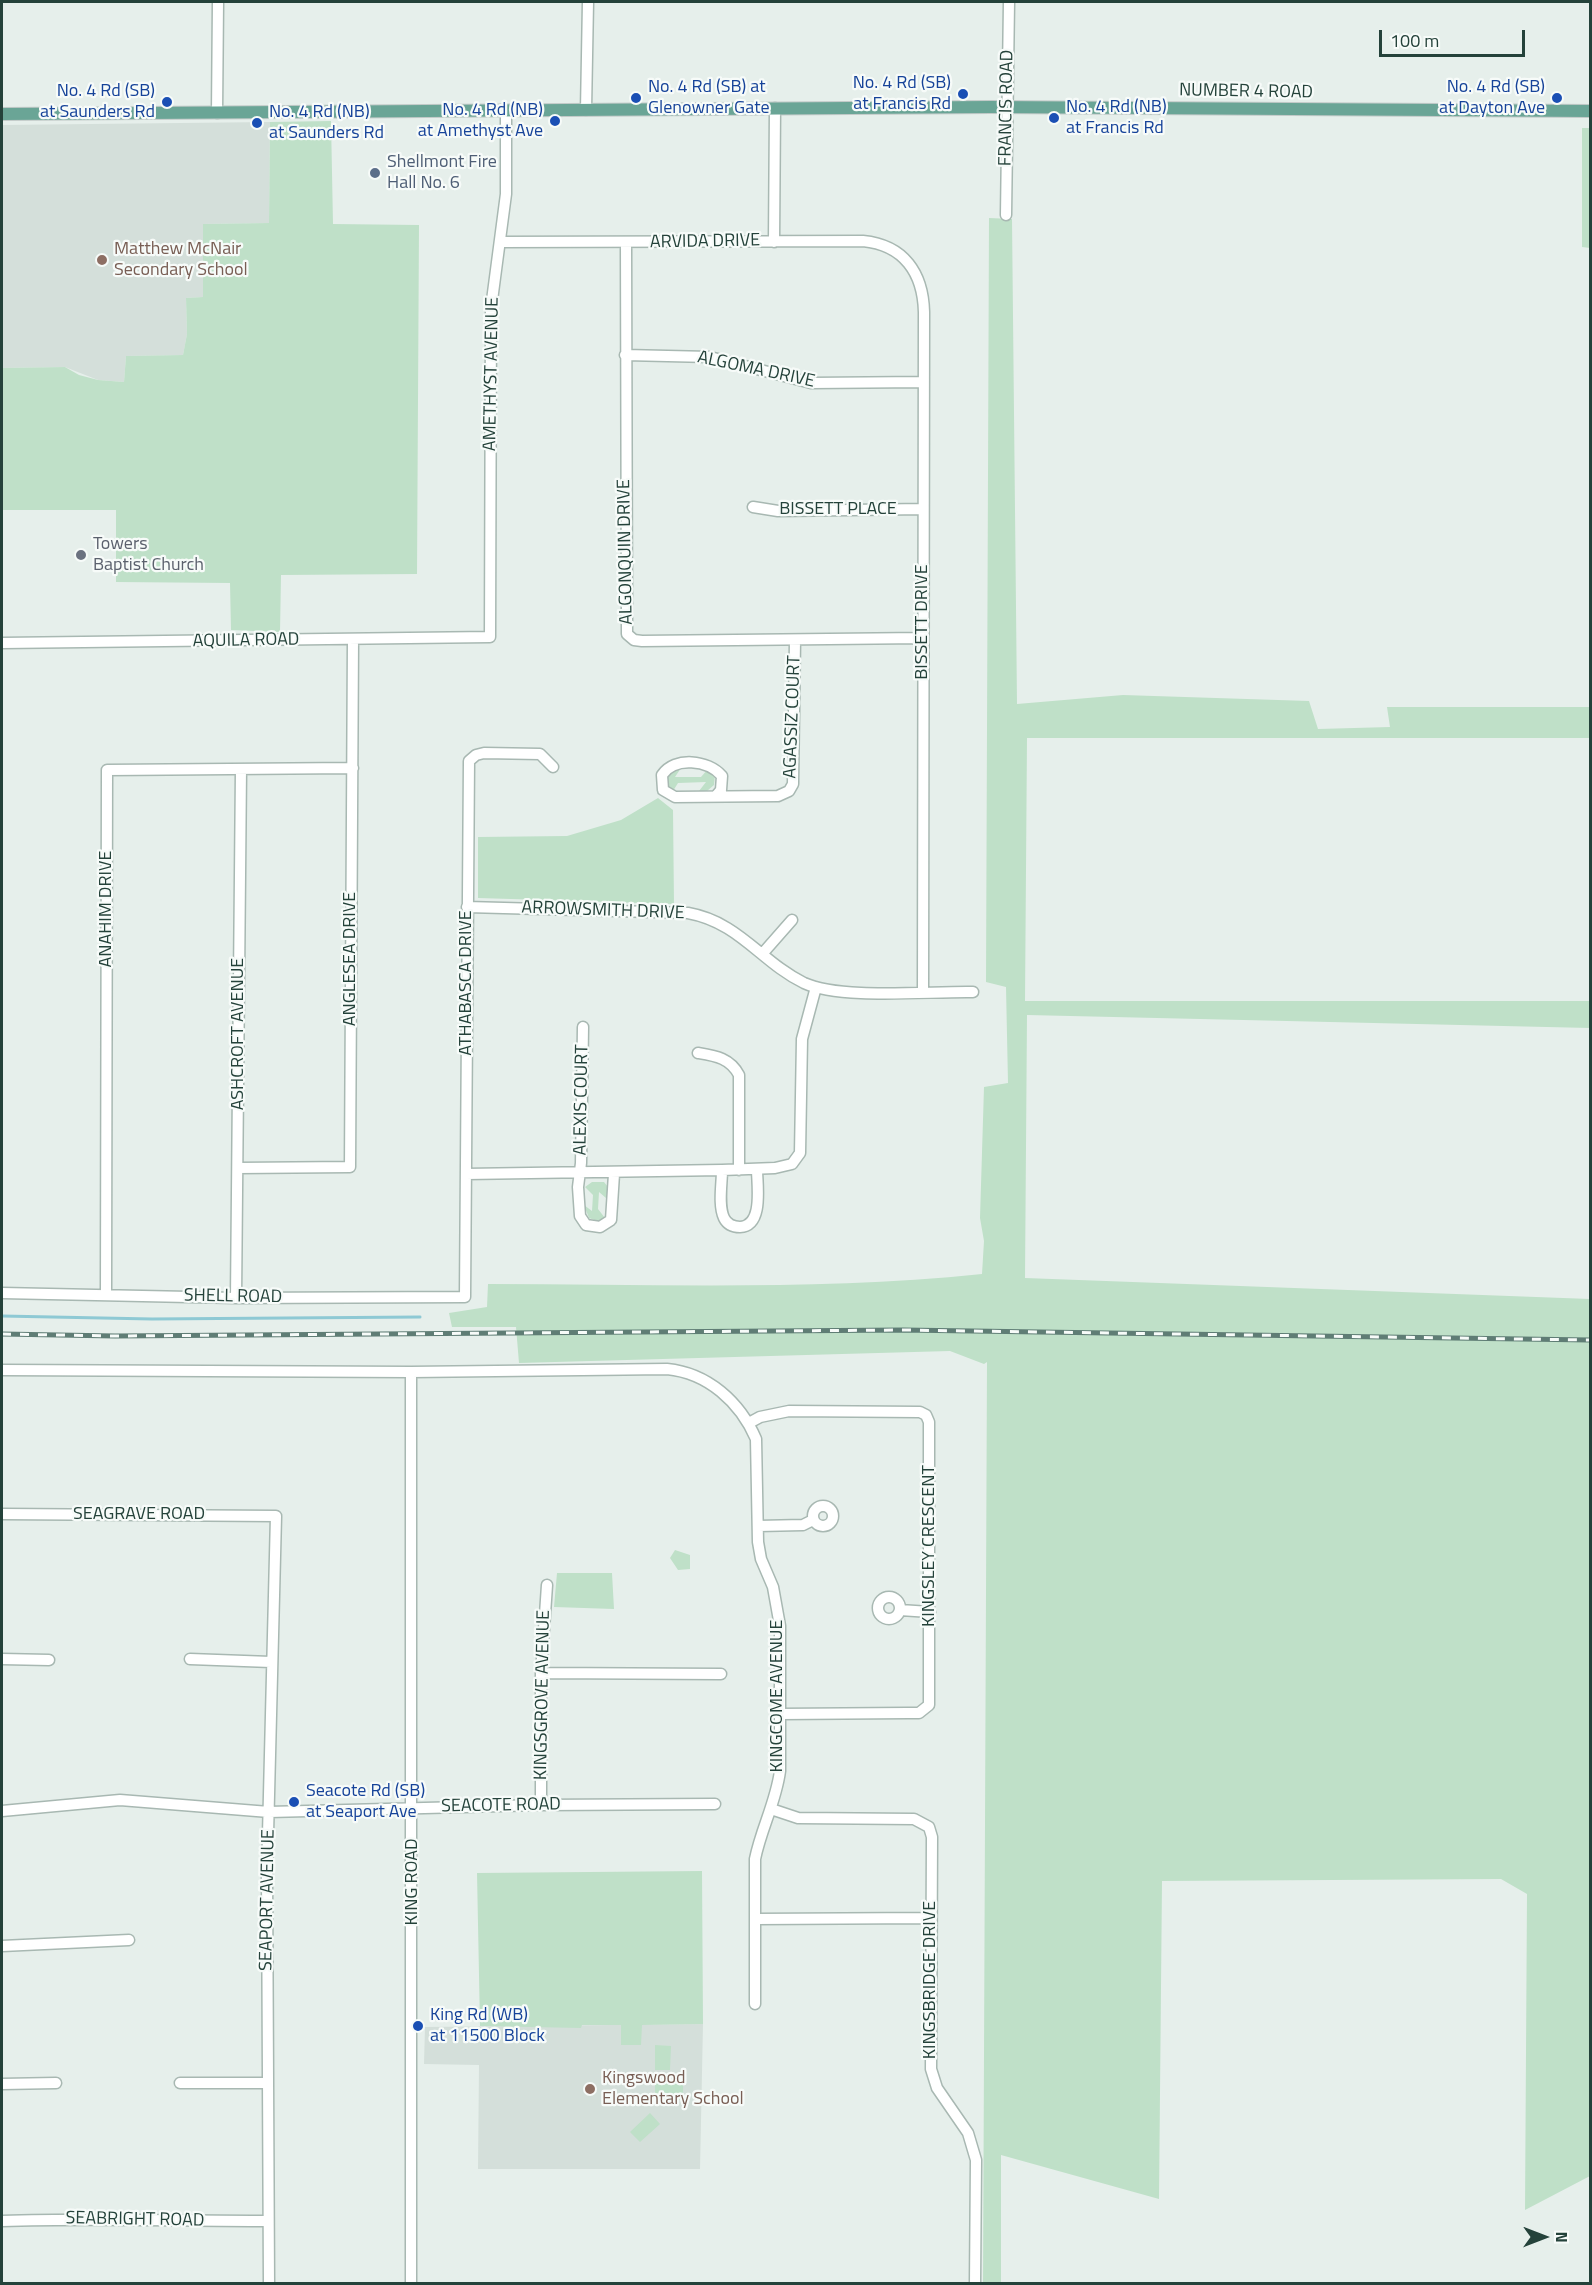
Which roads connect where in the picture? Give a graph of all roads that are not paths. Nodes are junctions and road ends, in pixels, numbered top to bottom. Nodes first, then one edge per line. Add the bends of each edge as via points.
1 (218, 2) edge
2 (588, 2) edge
3 (1009, 2) edge
4 (1006, 107) junction
5 (775, 108) junction
6 (586, 110) junction
7 (506, 111) junction
8 (1590, 111) edge
9 (217, 113) junction
10 (2, 114) edge
11 (1006, 215) dead end
12 (774, 242) junction
13 (500, 243) junction
14 (626, 243) junction
15 (906, 258) joint
16 (625, 355) junction
17 (923, 382) junction
18 (753, 507) dead end
19 (923, 509) junction
20 (490, 638) joint
21 (922, 638) junction
22 (353, 639) junction
23 (795, 640) junction
24 (2, 643) edge
25 (553, 767) dead end
26 (353, 768) junction
27 (241, 770) junction
28 (716, 796) junction
29 (467, 907) junction
30 (792, 920) dead end
31 (763, 953) junction
32 (816, 987) junction
33 (923, 991) junction
34 (973, 992) dead end
35 (583, 1027) dead end
36 (698, 1053) dead end
37 (238, 1168) junction
38 (757, 1169) junction
39 (722, 1170) junction
40 (739, 1170) junction
41 (466, 1174) junction
42 (580, 1174) junction
43 (614, 1174) junction
44 (2, 1293) edge
45 (106, 1294) junction
46 (465, 1297) joint
47 (236, 1298) junction
48 (2, 1370) edge
49 (411, 1372) junction
50 (749, 1424) junction
51 (2, 1514) edge
52 (276, 1516) joint
53 (813, 1520) dead end
54 (758, 1526) junction
55 (547, 1585) dead end
56 (900, 1610) dead end
57 (930, 1612) junction
58 (2, 1659) edge
59 (190, 1659) dead end
60 (49, 1660) dead end
61 (271, 1662) junction
62 (541, 1673) junction
63 (721, 1674) dead end
64 (780, 1714) junction
65 (715, 1804) dead end
66 (542, 1805) junction
67 (413, 1809) junction
68 (771, 1809) junction
69 (2, 1811) edge
70 (269, 1812) junction
71 (930, 1918) junction
72 (756, 1919) junction
73 (129, 1940) dead end
74 (2, 1946) edge
75 (755, 2004) dead end
76 (57, 2083) dead end
77 (180, 2083) dead end
78 (267, 2083) junction
79 (2, 2084) edge
80 (2, 2220) edge
81 (268, 2221) junction
82 (269, 2283) edge
83 (411, 2283) edge
84 (975, 2283) edge

1 - 9 street
2 - 6 street
3 - 4 street, FRANCIS ROAD
4 - 5 main road, NUMBER 4 ROAD
4 - 8 main road, NUMBER 4 ROAD
4 - 11 street, FRANCIS ROAD
5 - 6 main road, NUMBER 4 ROAD
5 - 12 street
6 - 7 main road, NUMBER 4 ROAD
7 - 9 main road, NUMBER 4 ROAD
7 - 13 street, AMETHYST AVENUE via 506,194
9 - 10 main road, NUMBER 4 ROAD
12 - 14 street, ARVIDA DRIVE
12 - 15 street, ARVIDA DRIVE via 876,242
13 - 14 street, ARVIDA DRIVE
13 - 20 street, AMETHYST AVENUE via 491,308
14 - 16 street, ALGONQUIN DRIVE
15 - 17 street, BISSETT DRIVE via 924,296
16 - 17 street, ALGOMA DRIVE via 710,357 811,382
16 - 23 street, ALGONQUIN DRIVE via 627,634 642,641
17 - 19 street, BISSETT DRIVE
18 - 19 street, BISSETT PLACE via 778,511
19 - 21 street, BISSETT DRIVE
20 - 22 street, AQUILA ROAD
21 - 23 street, ALGONQUIN DRIVE
21 - 33 street, BISSETT DRIVE
22 - 24 street, AQUILA ROAD
22 - 26 street, ANGLESEA DRIVE
23 - 28 street, AGASSIZ COURT via 793,784 778,796
25 - 29 street, ATHABASCA DRIVE via 540,754 484,753 469,761
26 - 27 street, ANAHIM DRIVE
26 - 37 street, ANGLESEA DRIVE via 350,1167
27 - 37 street, ASHCROFT AVENUE
27 - 45 street, ANAHIM DRIVE via 107,770
28 - 28 street, AGASSIZ COURT via 721,790 722,776 707,765 678,764 666,768 662,775 661,786 672,796
29 - 31 street, ARROWSMITH DRIVE via 688,913 728,927
29 - 41 street, ATHABASCA DRIVE
30 - 31 street
31 - 32 street, ARROWSMITH DRIVE via 787,972
32 - 33 street, ARROWSMITH DRIVE via 846,992
32 - 38 street via 802,1039 800,1153 795,1162 785,1167
33 - 34 street, ARROWSMITH DRIVE
35 - 42 street, ALEXIS COURT
36 - 40 street via 721,1056 738,1075
37 - 47 street, ASHCROFT AVENUE
38 - 39 street via 755,1214 750,1223 741,1227 730,1225 724,1217
38 - 40 street
39 - 40 street
39 - 43 street
41 - 42 street
41 - 46 street, ATHABASCA DRIVE
42 - 43 street
42 - 43 street, ALEXIS COURT via 580,1216 586,1225 596,1227 608,1223 613,1213
44 - 45 street, SHELL ROAD
45 - 47 street, SHELL ROAD
46 - 47 street, SHELL ROAD
48 - 49 street
49 - 50 street, KINGCOME AVENUE via 685,1370 715,1386
49 - 67 street, KING ROAD
50 - 54 street, KINGCOME AVENUE via 758,1458
50 - 57 street, KINGSLEY CRESCENT via 760,1417 789,1411 926,1415 930,1429
51 - 52 street, SEAGRAVE ROAD
52 - 61 street, SEAPORT AVENUE
53 - 54 street via 802,1525
54 - 64 street, KINGCOME AVENUE via 761,1559 773,1587 780,1626
55 - 62 street, KINGSGROVE AVENUE
56 - 57 street
57 - 64 street, KINGSLEY CRESCENT via 930,1696 926,1710
58 - 60 street
59 - 61 street
61 - 70 street, SEAPORT AVENUE
62 - 63 street
62 - 66 street, KINGSGROVE AVENUE
64 - 68 street, KINGCOME AVENUE via 780,1771
65 - 66 street, SEACOTE ROAD
66 - 67 street, SEACOTE ROAD
67 - 70 street, SEACOTE ROAD
67 - 83 street, KING ROAD
68 - 71 street, KINGSBRIDGE DRIVE via 798,1818 922,1821 932,1838
68 - 72 street, KINGCOME AVENUE via 755,1859
69 - 70 street, SEACOTE ROAD via 120,1800
70 - 78 street, SEAPORT AVENUE
71 - 72 street
71 - 84 street, KINGSBRIDGE DRIVE via 931,2069 937,2088 968,2133 976,2160
72 - 75 street, KINGCOME AVENUE
73 - 74 street
76 - 79 street
77 - 78 street
78 - 81 street, SEAPORT AVENUE
80 - 81 street, SEABRIGHT ROAD
81 - 82 street, SEAPORT AVENUE

